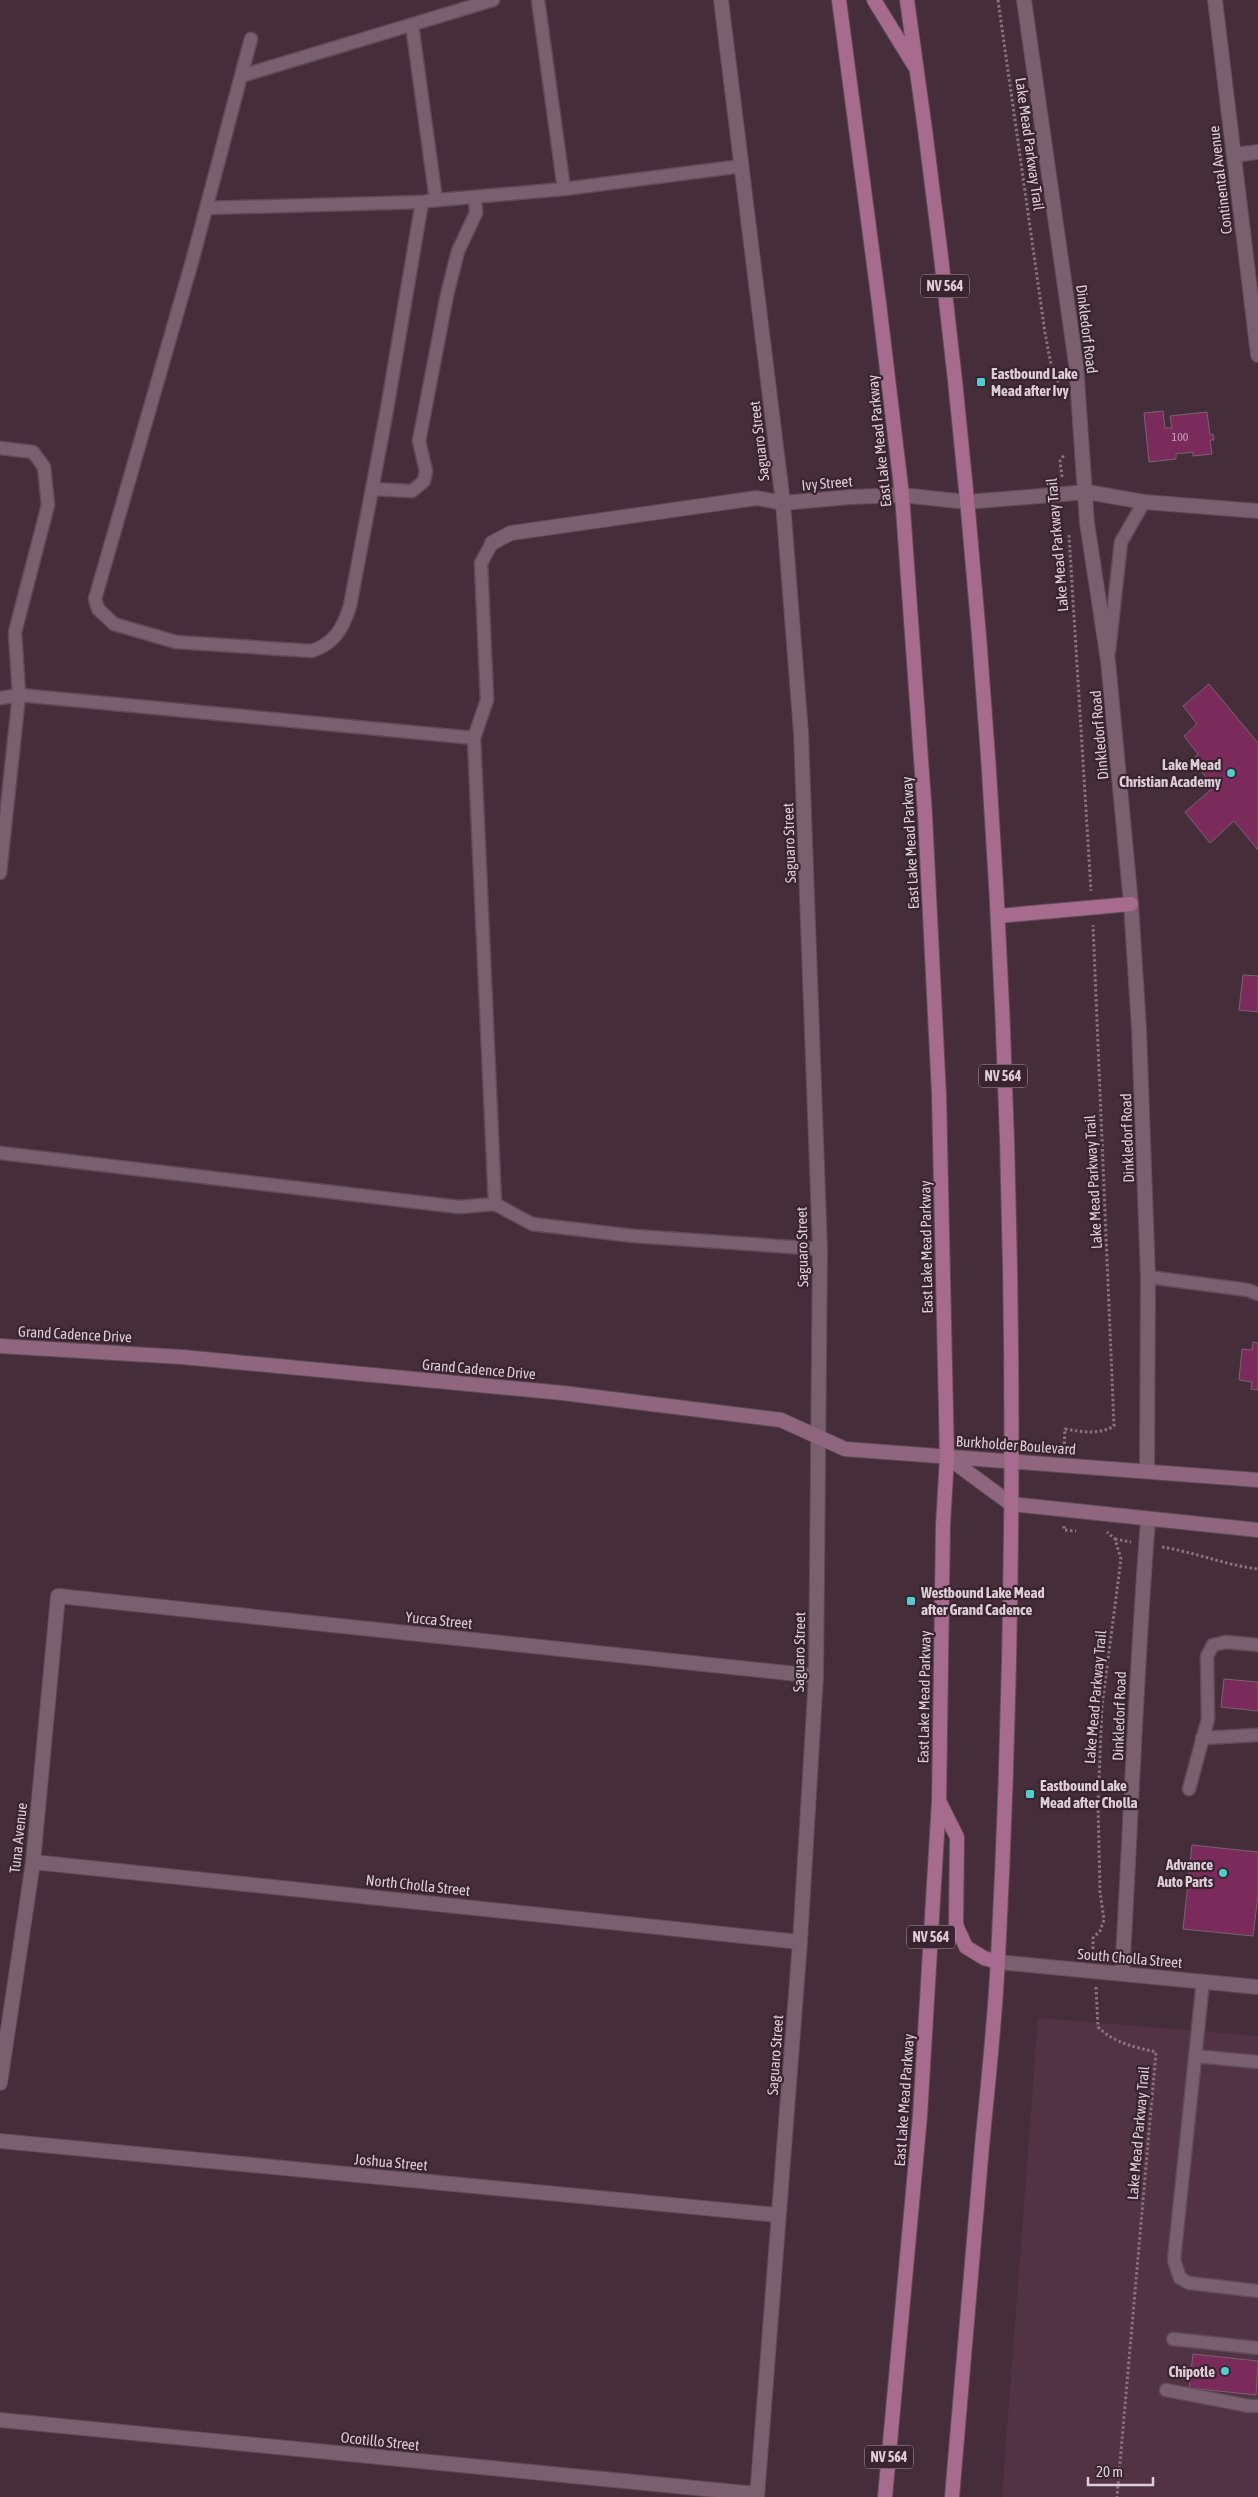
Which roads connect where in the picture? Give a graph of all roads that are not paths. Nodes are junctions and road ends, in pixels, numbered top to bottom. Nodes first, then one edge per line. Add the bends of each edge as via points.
1 (493, 0) edge
2 (538, 0) edge
3 (721, 0) edge
4 (839, 0) edge
5 (874, 0) edge
6 (907, 0) edge
7 (1024, 0) edge
8 (1215, 0) edge
9 (412, 25) junction
10 (251, 39) dead end
11 (917, 70) junction
12 (241, 76) junction
13 (1258, 152) edge
14 (1234, 155) junction
15 (742, 166) junction
16 (564, 189) junction
17 (475, 197) junction
18 (436, 200) junction
19 (422, 202) junction
20 (206, 208) junction
21 (1258, 355) edge
22 (0, 448) edge
23 (372, 489) junction
24 (1087, 492) junction
25 (902, 495) junction
26 (967, 502) junction
27 (1144, 502) junction
28 (783, 503) junction
29 (1258, 511) edge
30 (492, 543) joint
31 (1108, 661) junction
32 (19, 695) junction
33 (0, 698) edge
34 (474, 738) junction
35 (0, 873) edge
36 (1132, 904) junction
37 (998, 916) junction
38 (0, 1153) edge
39 (495, 1204) junction
40 (820, 1249) junction
41 (1148, 1277) junction
42 (1258, 1294) edge
43 (0, 1346) edge
44 (818, 1436) junction
45 (947, 1457) junction
46 (1012, 1460) junction
47 (1148, 1471) junction
48 (1258, 1477) edge
49 (1011, 1504) junction
50 (1148, 1520) junction
51 (1258, 1530) edge
52 (58, 1596) joint
53 (1258, 1646) edge
54 (816, 1676) junction
55 (1258, 1735) edge
56 (1202, 1738) junction
57 (1189, 1789) dead end
58 (939, 1800) junction
59 (33, 1862) junction
60 (800, 1942) junction
61 (998, 1962) junction
62 (1122, 1974) junction
63 (1203, 1981) junction
64 (1258, 1986) edge
65 (1195, 2056) junction
66 (1258, 2062) edge
67 (0, 2083) edge
68 (0, 2141) edge
69 (778, 2215) junction
70 (1258, 2291) edge
71 (1173, 2339) dead end
72 (1258, 2348) edge
73 (1166, 2390) dead end
74 (1258, 2406) edge
75 (0, 2420) edge
76 (757, 2496) edge
77 (885, 2497) edge
78 (952, 2497) edge

1 - 9 lane
2 - 16 lane
3 - 15 street, Saguaro Street
4 - 25 main road, East Lake Mead Parkway / NV 564
5 - 11 main road
6 - 11 main road, NV 564
7 - 24 street, Dinkledorf Road via 1076,364
8 - 14 street, Continental Avenue
9 - 12 lane
9 - 18 lane
10 - 12 lane
11 - 26 main road, NV 564 via 944,281
12 - 20 lane
13 - 14 street
14 - 21 street, Continental Avenue
15 - 16 lane
15 - 28 street, Saguaro Street
16 - 17 lane
17 - 18 lane
17 - 23 lane via 476,214 458,251 447,295 419,441 426,471 424,481 412,491
18 - 19 lane
19 - 20 lane
19 - 23 lane
20 - 23 lane via 97,588 95,599 98,609 114,624 176,642 302,652 322,648 331,642 345,621
22 - 32 lane via 33,452 44,467 48,505 15,632
24 - 26 street, Ivy Street
24 - 27 street, Ivy Street
24 - 31 street, Dinkledorf Road via 1087,523
25 - 26 street, Ivy Street
25 - 28 street, Ivy Street
25 - 45 main road, East Lake Mead Parkway / NV 564 via 925,815 939,1095
26 - 37 main road, NV 564 via 984,692
27 - 29 street, Ivy Street
27 - 31 lane via 1120,542
28 - 30 street, Ivy Street via 757,498 593,520 511,533
28 - 40 street, Saguaro Street via 801,733
30 - 34 lane via 481,563 487,700
31 - 36 street, Dinkledorf Road
32 - 33 lane
32 - 34 lane
32 - 35 lane
34 - 39 lane
36 - 37 main road
36 - 41 street, Dinkledorf Road
37 - 46 main road, NV 564
38 - 39 lane via 459,1208
39 - 40 lane via 532,1224 634,1236
40 - 44 street, Saguaro Street
41 - 42 lane
41 - 47 street, Dinkledorf Road
43 - 44 main road, Grand Cadence Drive via 182,1357 563,1393 781,1420
44 - 45 main road, Grand Cadence Drive via 845,1449
44 - 54 street, Saguaro Street
45 - 46 main road, Burkholder Boulevard
45 - 49 main road, Burkholder Boulevard
45 - 58 main road, East Lake Mead Parkway / NV 564
46 - 47 main road, Burkholder Boulevard
46 - 49 main road, NV 564
47 - 48 main road, Burkholder Boulevard
49 - 50 main road, Burkholder Boulevard
49 - 61 main road, NV 564
50 - 51 main road, Burkholder Boulevard
50 - 62 street, Dinkledorf Road via 1138,1649
52 - 54 street, Yucca Street
52 - 59 street, Tuna Avenue
53 - 56 lane via 1226,1642 1213,1646 1207,1656 1208,1719
54 - 60 street, Saguaro Street
55 - 56 lane
56 - 57 lane
58 - 61 main road via 957,1837 956,1925 966,1948
58 - 77 main road, East Lake Mead Parkway / NV 564 via 920,2116
59 - 60 street, North Cholla Street
59 - 67 street, Tuna Avenue
60 - 69 street, Saguaro Street
61 - 62 street, South Cholla Street
61 - 78 main road, NV 564
62 - 63 street, South Cholla Street
63 - 64 street, South Cholla Street
63 - 65 lane
65 - 66 lane
65 - 70 lane via 1174,2248 1176,2269 1180,2278 1189,2283
68 - 69 street, Joshua Street
69 - 76 street, Saguaro Street
71 - 72 lane
73 - 74 lane
75 - 76 street, Ocotillo Street

